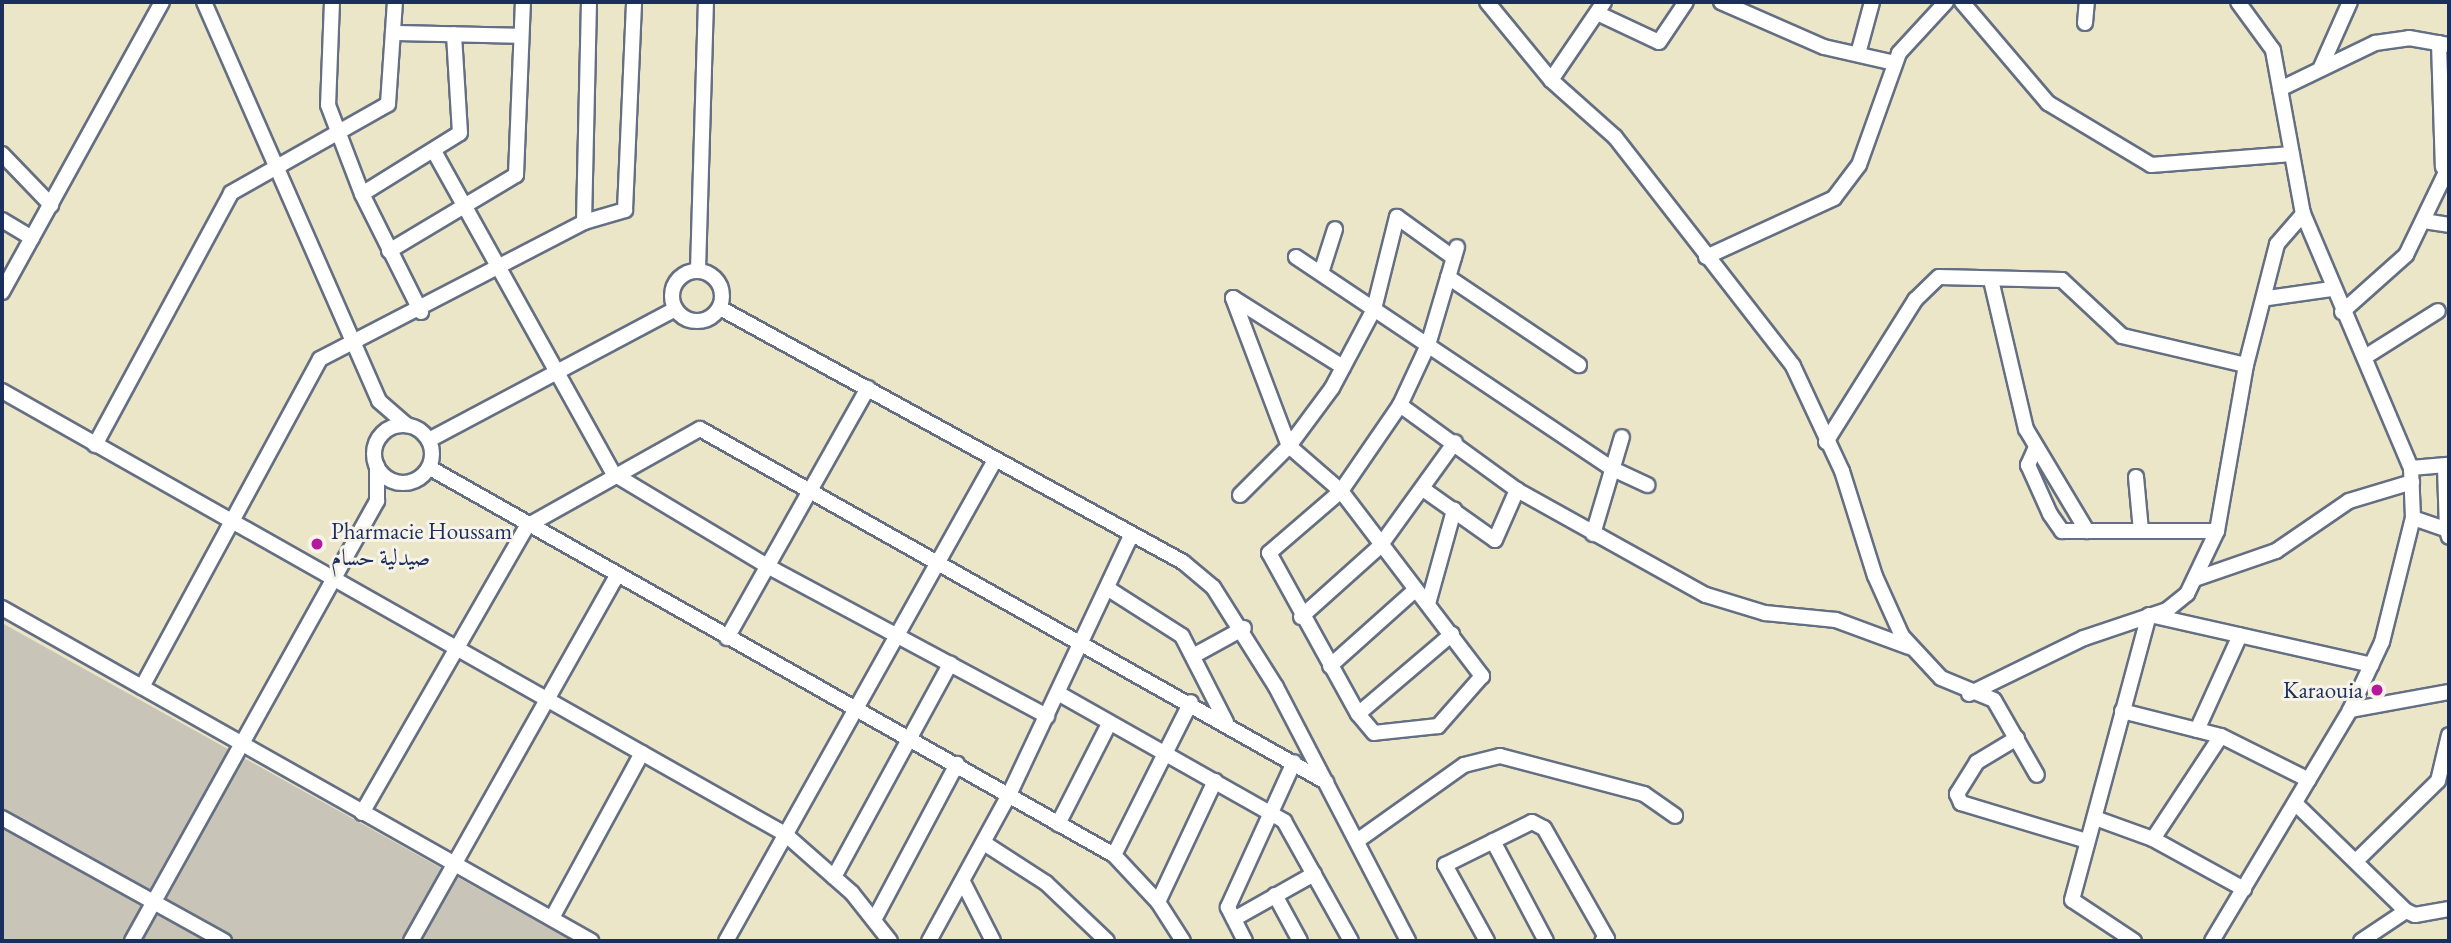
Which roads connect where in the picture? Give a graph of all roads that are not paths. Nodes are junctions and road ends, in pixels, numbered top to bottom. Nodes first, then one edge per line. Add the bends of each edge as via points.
1 (162, 2) edge
2 (205, 2) edge
3 (332, 2) edge
4 (395, 2) edge
5 (523, 2) edge
6 (589, 2) edge
7 (634, 2) edge
8 (706, 2) edge
9 (1487, 2) edge
10 (1686, 2) edge
11 (1721, 2) edge
12 (1872, 2) edge
13 (1946, 2) edge
14 (1962, 2) edge
15 (2087, 2) edge
16 (2238, 2) edge
17 (2350, 2) edge
18 (1600, 7) edge
19 (2085, 23) dead end
20 (393, 33) junction
21 (454, 34) junction
22 (521, 36) junction
23 (2444, 44) edge
24 (1858, 54) junction
25 (1895, 63) junction
26 (2321, 67) junction
27 (1551, 80) junction
28 (2280, 89) junction
29 (337, 134) junction
30 (435, 153) junction
31 (2292, 154) junction
32 (2, 155) edge
33 (276, 165) junction
34 (2446, 167) edge
35 (362, 194) junction
36 (51, 205) junction
37 (466, 210) junction
38 (2303, 214) junction
39 (2, 219) edge
40 (2424, 221) junction
41 (584, 222) junction
42 (2449, 225) edge
43 (1335, 229) dead end
44 (32, 238) junction
45 (389, 251) junction
46 (1296, 257) dead end
47 (1706, 257) junction
48 (500, 269) junction
49 (698, 270) junction
50 (1321, 273) junction
51 (1448, 277) junction
52 (1991, 280) junction
53 (3, 288) edge
54 (2331, 289) junction
55 (2268, 298) junction
56 (720, 308) junction
57 (675, 309) junction
58 (1374, 309) junction
59 (2438, 311) dead end
60 (421, 312) junction
61 (2342, 312) junction
62 (354, 343) junction
63 (1428, 345) junction
64 (2365, 356) junction
65 (1579, 365) dead end
66 (2246, 365) junction
67 (1343, 367) junction
68 (554, 373) junction
69 (868, 388) junction
70 (2, 391) edge
71 (379, 401) junction
72 (1400, 405) junction
73 (407, 425) junction
74 (379, 438) junction
75 (1622, 438) dead end
76 (429, 440) junction
77 (1455, 442) junction
78 (1826, 442) junction
79 (95, 445) junction
80 (1289, 446) junction
81 (2036, 447) junction
82 (995, 460) junction
83 (377, 466) junction
84 (2447, 466) edge
85 (430, 468) junction
86 (1613, 469) junction
87 (614, 474) junction
88 (2412, 475) junction
89 (2136, 477) dead end
90 (407, 484) junction
91 (1648, 485) dead end
92 (1423, 489) junction
93 (1517, 490) junction
94 (1340, 491) junction
95 (809, 493) junction
96 (1240, 495) dead end
97 (377, 501) junction
98 (1454, 510) junction
99 (2413, 518) junction
100 (229, 522) junction
101 (527, 526) junction
102 (2087, 531) junction
103 (2141, 531) junction
104 (2217, 531) junction
105 (1593, 534) junction
106 (2448, 534) edge
107 (1131, 536) junction
108 (1382, 544) junction
109 (767, 566) junction
110 (939, 566) junction
111 (616, 577) junction
112 (333, 579) junction
113 (2195, 579) junction
114 (1107, 588) junction
115 (1416, 589) junction
116 (1428, 604) junction
117 (2, 608) edge
118 (2149, 615) junction
119 (1301, 617) junction
120 (1244, 628) junction
121 (1452, 634) junction
122 (2240, 635) junction
123 (727, 638) junction
124 (896, 638) junction
125 (1083, 643) junction
126 (1910, 648) junction
127 (458, 649) junction
128 (1193, 656) junction
129 (950, 664) junction
130 (2371, 665) junction
131 (1330, 666) junction
132 (142, 687) junction
133 (2449, 692) edge
134 (1058, 693) junction
135 (1969, 694) junction
136 (547, 698) junction
137 (1191, 702) junction
138 (854, 710) junction
139 (2350, 710) junction
140 (2122, 711) junction
141 (1358, 714) junction
142 (1047, 716) junction
143 (1226, 722) junction
144 (1110, 724) junction
145 (2197, 730) junction
146 (2449, 735) edge
147 (2221, 736) junction
148 (2017, 738) junction
149 (911, 739) junction
150 (242, 742) junction
151 (642, 753) junction
152 (1166, 753) junction
153 (1294, 762) junction
154 (957, 764) junction
155 (2038, 775) dead end
156 (2309, 780) junction
157 (1214, 781) junction
158 (1326, 782) junction
159 (1008, 797) junction
160 (2296, 804) junction
161 (1268, 811) junction
162 (362, 813) junction
163 (1675, 816) dead end
164 (2, 818) edge
165 (2095, 818) junction
166 (1058, 824) junction
167 (785, 834) junction
168 (2153, 839) junction
169 (1357, 841) junction
170 (1493, 841) junction
171 (2087, 841) junction
172 (984, 843) junction
173 (1114, 855) junction
174 (2357, 860) junction
175 (453, 866) junction
176 (1314, 874) junction
177 (834, 877) junction
178 (964, 884) junction
179 (2244, 889) junction
180 (1275, 895) junction
181 (153, 901) junction
182 (1158, 902) junction
183 (2406, 911) junction
184 (2448, 914) edge
185 (552, 918) junction
186 (1234, 919) junction
187 (874, 920) junction
188 (132, 941) edge
189 (224, 941) edge
190 (411, 941) edge
191 (591, 941) edge
192 (726, 941) edge
193 (890, 941) edge
194 (929, 941) edge
195 (993, 941) edge
196 (1107, 941) edge
197 (1183, 941) edge
198 (1245, 941) edge
199 (1300, 941) edge
200 (1352, 941) edge
201 (1408, 941) edge
202 (1487, 941) edge
203 (1546, 941) edge
204 (1602, 941) edge
205 (2134, 941) edge
206 (2212, 941) edge
207 (2361, 941) edge

1 - 36 street
2 - 33 street
3 - 29 street via 328,105
4 - 20 street
5 - 22 street
6 - 41 street
7 - 41 street via 625,210
8 - 49 street
9 - 27 street
10 - 18 street via 1659,43
11 - 24 street via 1803,40
12 - 24 street
13 - 25 street via 1920,25
14 - 31 street via 2048,103 2151,165
15 - 19 street
16 - 28 street via 2273,50
17 - 26 street
18 - 27 street
20 - 21 street
20 - 29 street via 388,104
21 - 22 street
21 - 30 street via 460,133
22 - 37 street via 516,175
23 - 26 street via 2394,39
23 - 34 street
24 - 25 street
25 - 47 street via 1859,165 1834,198
26 - 28 street
27 - 47 street via 1615,137
28 - 31 street
29 - 33 street
29 - 35 street
30 - 35 street
30 - 37 street
31 - 38 street
32 - 36 street
33 - 62 street
33 - 79 street via 231,193
34 - 40 street
35 - 45 street
36 - 44 street
37 - 45 street
37 - 48 street
38 - 54 street
38 - 55 street via 2277,244
39 - 44 street
40 - 42 street
40 - 61 street via 2406,256
41 - 48 street
43 - 50 street
44 - 53 street
45 - 60 street
46 - 50 street
47 - 78 street via 1793,366
48 - 60 street
48 - 68 street
49 - 56 street via 720,283
49 - 57 street via 677,279
50 - 58 street
51 - 58 street via 1455,252 1397,217
51 - 63 street
51 - 65 street
52 - 66 street via 2062,281 2122,336
52 - 78 street via 1929,281
52 - 81 street via 2017,404
54 - 55 street
54 - 61 street
55 - 66 street
56 - 57 street via 698,321
56 - 69 street
57 - 68 street
58 - 63 street
58 - 67 street
59 - 64 street
60 - 62 street
61 - 64 street
62 - 71 street
62 - 100 street via 320,359
63 - 72 street
63 - 86 street
64 - 88 street
66 - 104 street
67 - 80 street
67 - 80 street via 1233,298
68 - 76 street
68 - 87 street
69 - 82 street
69 - 95 street
70 - 79 street
71 - 73 street
71 - 74 street
72 - 77 street
72 - 94 street
73 - 74 street
73 - 76 street
74 - 83 street
75 - 86 street
76 - 85 street
77 - 92 street
77 - 93 street
78 - 126 street via 1842,471 1883,597
79 - 100 street
80 - 94 street
80 - 96 street
81 - 102 street
81 - 102 street via 2026,455 2028,465 2054,520 2062,531
82 - 107 street
82 - 110 street
83 - 90 street via 389,480
83 - 97 street
84 - 88 street
84 - 106 street
85 - 90 street
85 - 101 street
86 - 91 street
86 - 105 street
87 - 95 street via 700,429
87 - 101 street
87 - 109 street
88 - 99 street
88 - 113 street via 2349,501 2276,551
89 - 103 street
90 - 97 street
92 - 98 street
92 - 108 street
93 - 98 street via 1495,540
93 - 105 street
94 - 108 street
94 - 119 street via 1269,553
95 - 109 street
95 - 110 street
97 - 112 street
98 - 116 street
99 - 106 street
99 - 130 street
100 - 112 street
100 - 132 street
101 - 111 street
101 - 127 street
102 - 103 street
103 - 104 street
104 - 113 street
105 - 126 street via 1724,603 1836,620
107 - 114 street
107 - 120 street via 1183,562 1213,587
108 - 115 street
108 - 119 street
109 - 123 street
109 - 124 street
110 - 124 street
110 - 125 street
111 - 123 street
111 - 136 street
112 - 127 street
112 - 150 street
113 - 118 street via 2179,601
114 - 125 street
114 - 128 street via 1182,636
115 - 116 street
115 - 131 street
116 - 121 street
117 - 132 street
118 - 122 street
118 - 135 street via 2084,638
118 - 140 street
119 - 131 street
120 - 128 street
120 - 158 street
121 - 141 street
121 - 141 street via 1482,676 1438,726 1374,733
122 - 130 street
122 - 145 street
123 - 138 street
124 - 129 street
124 - 138 street
125 - 134 street
125 - 137 street
126 - 135 street
127 - 136 street
127 - 162 street
128 - 143 street
129 - 142 street
129 - 149 street
130 - 139 street
131 - 141 street
132 - 150 street
133 - 139 street
134 - 142 street
134 - 144 street
135 - 148 street via 1994,700
136 - 151 street
136 - 175 street
137 - 143 street
137 - 152 street
138 - 149 street
138 - 167 street
139 - 156 street
140 - 145 street
140 - 165 street
142 - 159 street
143 - 153 street
144 - 152 street
144 - 166 street
145 - 147 street
146 - 174 street via 2438,781
147 - 156 street
147 - 168 street
148 - 155 street
148 - 171 street via 1977,762 1957,794 1961,803
149 - 154 street
149 - 177 street
150 - 162 street
150 - 181 street
151 - 167 street
151 - 185 street
152 - 157 street
152 - 173 street
153 - 158 street
153 - 161 street
154 - 159 street
154 - 187 street
156 - 160 street
157 - 161 street
157 - 182 street
158 - 169 street
159 - 166 street
159 - 172 street
160 - 174 street
160 - 179 street
161 - 176 street via 1284,821
161 - 186 street via 1228,907
162 - 175 street
163 - 169 street via 1644,794 1500,756 1464,765
164 - 181 street
165 - 168 street
165 - 171 street
166 - 173 street
167 - 177 street
167 - 192 street
168 - 179 street
169 - 201 street
170 - 202 street via 1445,865
170 - 203 street
170 - 204 street via 1532,822 1544,828 1607,939
171 - 205 street via 2072,900
172 - 178 street
172 - 196 street via 1046,883
173 - 182 street
174 - 183 street
175 - 185 street
175 - 190 street
176 - 180 street
176 - 200 street
177 - 187 street
178 - 194 street
178 - 195 street
179 - 206 street
180 - 186 street
180 - 199 street
181 - 188 street
181 - 189 street
182 - 197 street
183 - 184 street
183 - 207 street
185 - 191 street
186 - 198 street
187 - 193 street

